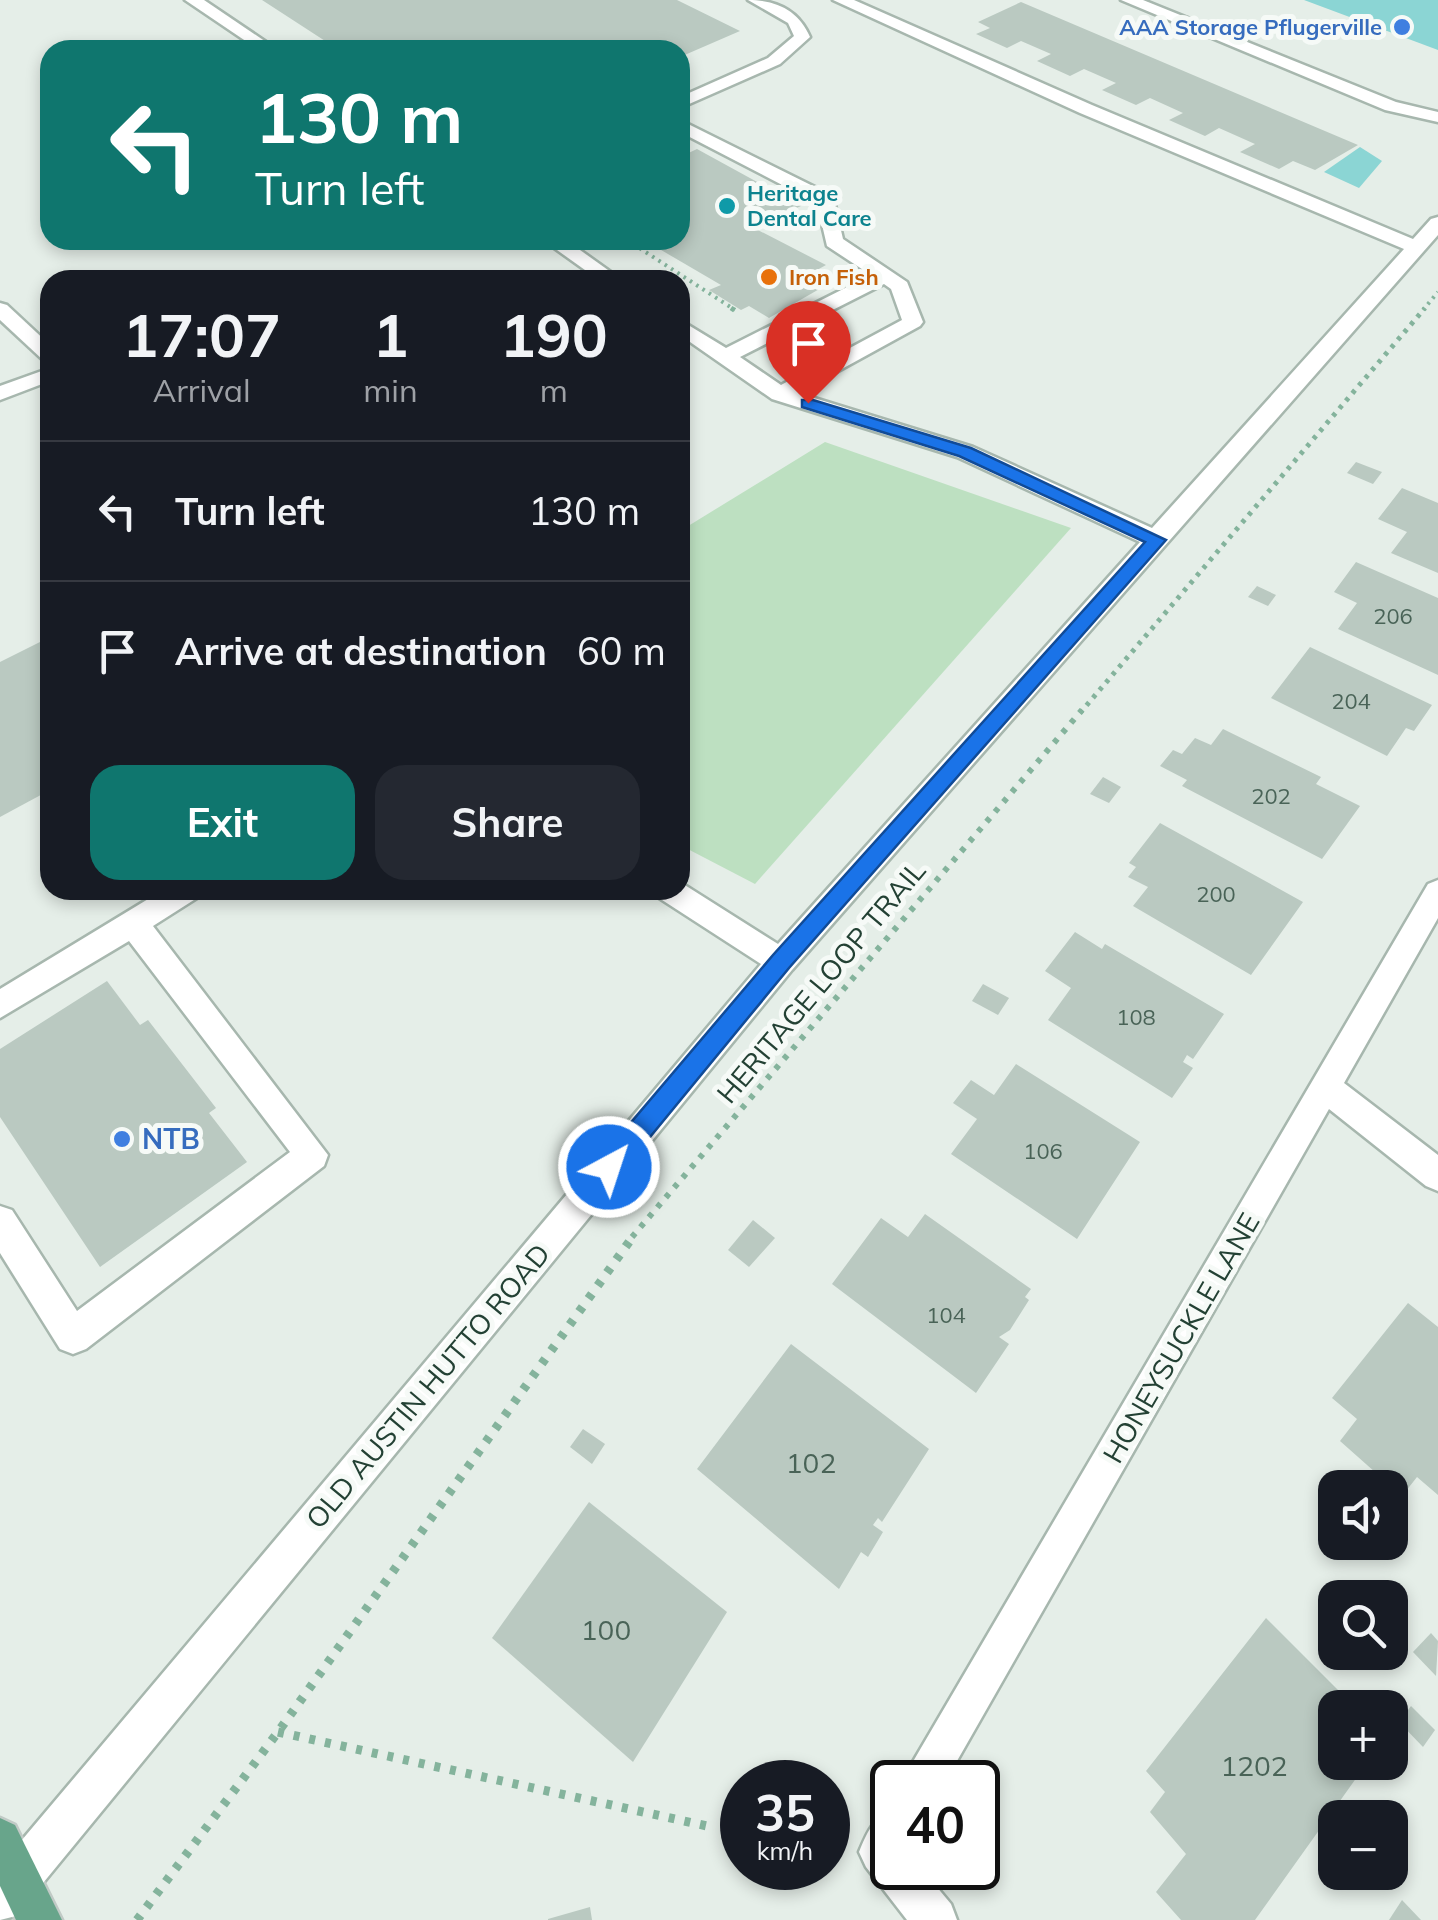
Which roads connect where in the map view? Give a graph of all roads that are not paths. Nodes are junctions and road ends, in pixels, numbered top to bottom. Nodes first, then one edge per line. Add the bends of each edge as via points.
1 (193, 0) edge
2 (756, 0) edge
3 (841, 0) edge
4 (1129, 0) edge
5 (236, 1) edge
6 (212, 11) junction
7 (255, 40) edge
8 (690, 99) edge
9 (1438, 117) edge
10 (690, 131) edge
11 (1438, 223) edge
12 (1417, 248) junction
13 (567, 250) edge
14 (597, 270) edge
15 (885, 276) junction
16 (0, 309) edge
17 (690, 333) edge
18 (40, 347) edge
19 (726, 356) junction
20 (40, 378) edge
21 (0, 394) edge
22 (780, 394) junction
23 (1157, 540) junction
24 (1438, 892) edge
25 (171, 900) edge
26 (684, 900) edge
27 (133, 923) junction
28 (781, 962) junction
29 (0, 1005) edge
30 (1326, 1088) junction
31 (1438, 1175) edge
32 (0, 1222) edge
33 (935, 1760) edge
34 (6, 1873) edge
35 (911, 1890) edge
36 (40, 1920) edge
37 (935, 1920) edge

1 - 6 street
2 - 8 street via 795,20 802,37 774,61
3 - 12 street
4 - 9 street via 1392,106
5 - 6 street
6 - 7 street
10 - 15 street via 826,200 834,242
11 - 12 street, OLD AUSTIN HUTTO ROAD
12 - 23 street, OLD AUSTIN HUTTO ROAD
13 - 14 street
15 - 19 street
15 - 22 street via 900,286 913,322
16 - 18 street
17 - 19 street
19 - 22 street
20 - 21 street
22 - 23 street via 965,452
23 - 28 street, OLD AUSTIN HUTTO ROAD
24 - 30 street, HONEYSUCKLE LANE
25 - 27 street
26 - 28 street
27 - 29 street
27 - 32 street via 312,1156 73,1336
28 - 34 street, OLD AUSTIN HUTTO ROAD
30 - 31 street
30 - 33 street, HONEYSUCKLE LANE
34 - 36 main road
35 - 37 street

